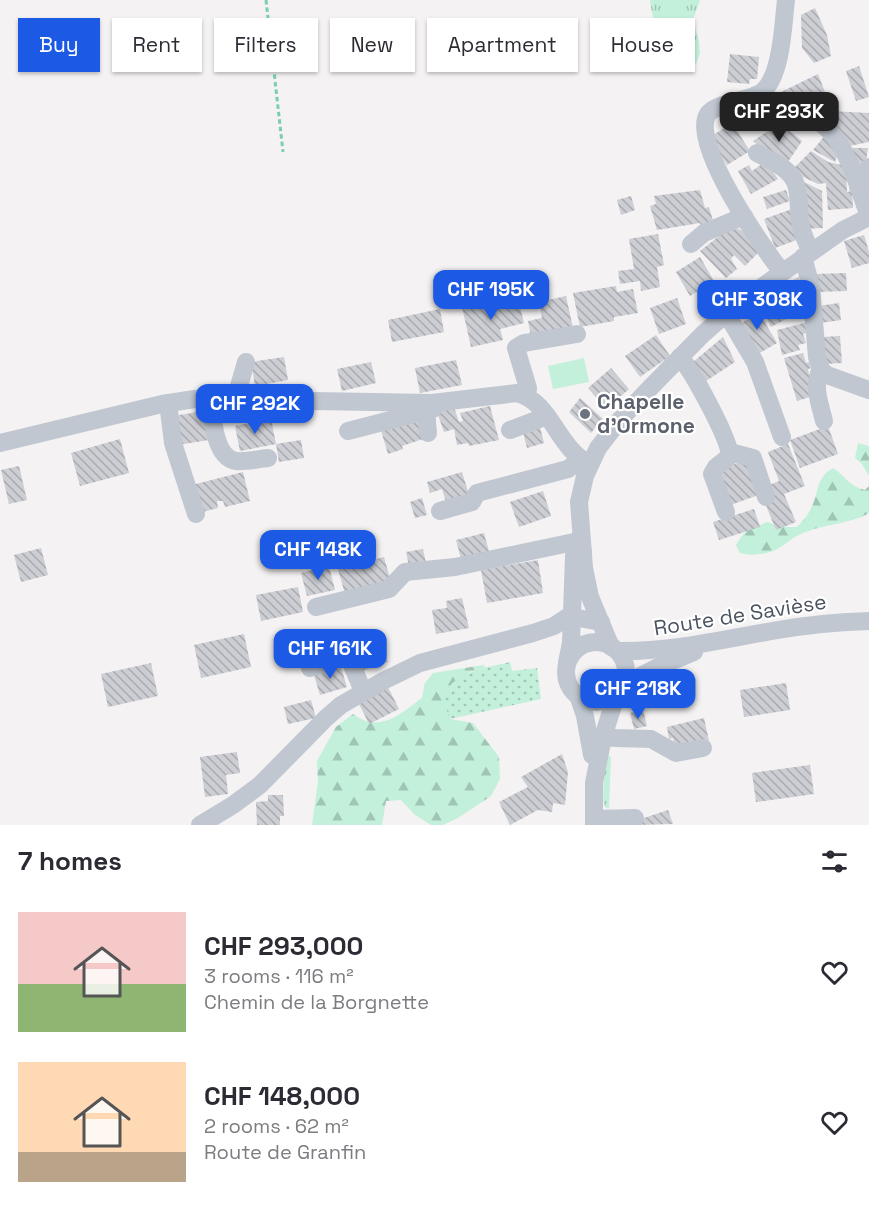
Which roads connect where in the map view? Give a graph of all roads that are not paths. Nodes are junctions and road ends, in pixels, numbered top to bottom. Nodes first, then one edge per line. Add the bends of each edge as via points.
1 (786, 0) edge
2 (756, 95) junction
3 (757, 153) dead end
4 (869, 167) edge
5 (858, 187) junction
6 (744, 216) junction
7 (869, 217) edge
8 (691, 244) dead end
9 (807, 254) junction
10 (782, 272) junction
11 (726, 313) junction
12 (577, 334) dead end
13 (680, 357) junction
14 (246, 362) dead end
15 (820, 369) junction
16 (869, 390) edge
17 (527, 396) junction
18 (211, 399) junction
19 (235, 400) junction
20 (168, 403) junction
21 (432, 407) junction
22 (547, 416) junction
23 (824, 420) dead end
24 (510, 430) dead end
25 (348, 431) dead end
26 (428, 434) dead end
27 (782, 437) dead end
28 (0, 443) edge
29 (730, 452) junction
30 (268, 458) dead end
31 (586, 462) junction
32 (766, 497) dead end
33 (440, 511) dead end
34 (726, 512) dead end
35 (196, 514) dead end
36 (579, 546) junction
37 (316, 607) dead end
38 (869, 621) edge
39 (600, 622) junction
40 (566, 626) junction
41 (721, 641) junction
42 (614, 649) junction
43 (567, 662) junction
44 (310, 668) dead end
45 (620, 689) junction
46 (363, 691) junction
47 (579, 698) junction
48 (597, 742) junction
49 (703, 748) dead end
50 (635, 818) dead end
51 (594, 822) edge
52 (200, 825) edge

1 - 2 street via 776,69 770,84
2 - 5 street via 769,107 811,119 826,128 843,148
2 - 6 street via 714,109 704,124 706,141 732,199
3 - 9 street via 775,162 797,184
4 - 5 street
5 - 7 street
6 - 8 street via 704,233
6 - 10 street
7 - 9 street
9 - 10 street
9 - 15 street
10 - 11 street
11 - 13 street
11 - 27 street via 755,362
12 - 17 street via 524,343 516,348
13 - 29 street
13 - 31 street
14 - 19 street
15 - 16 street
15 - 23 street via 817,388
17 - 21 street via 510,393
17 - 22 street
18 - 19 street
18 - 20 street
18 - 30 street via 217,441 225,455 237,461
19 - 21 street
20 - 28 street
20 - 35 street via 173,443
21 - 25 street
21 - 26 street
22 - 24 street
22 - 31 street via 568,446
29 - 32 street via 753,458
29 - 34 street via 712,474
31 - 33 street via 477,493 472,502
31 - 36 street via 579,502
36 - 37 street via 405,572 389,589
36 - 39 street
36 - 40 street
38 - 41 street, Route de Savièse via 800,626
39 - 40 street
39 - 42 street
40 - 43 street
40 - 46 street via 420,663
41 - 42 street, Route de Savièse via 651,652
41 - 45 street via 658,667
42 - 43 street via 598,642 585,644
42 - 45 street via 625,667
43 - 47 street via 567,682
44 - 46 street via 348,656
45 - 47 street via 599,702
45 - 48 street
46 - 52 street via 326,718 260,785
47 - 48 street
48 - 49 street via 651,740 676,753
48 - 51 street
50 - 51 street

